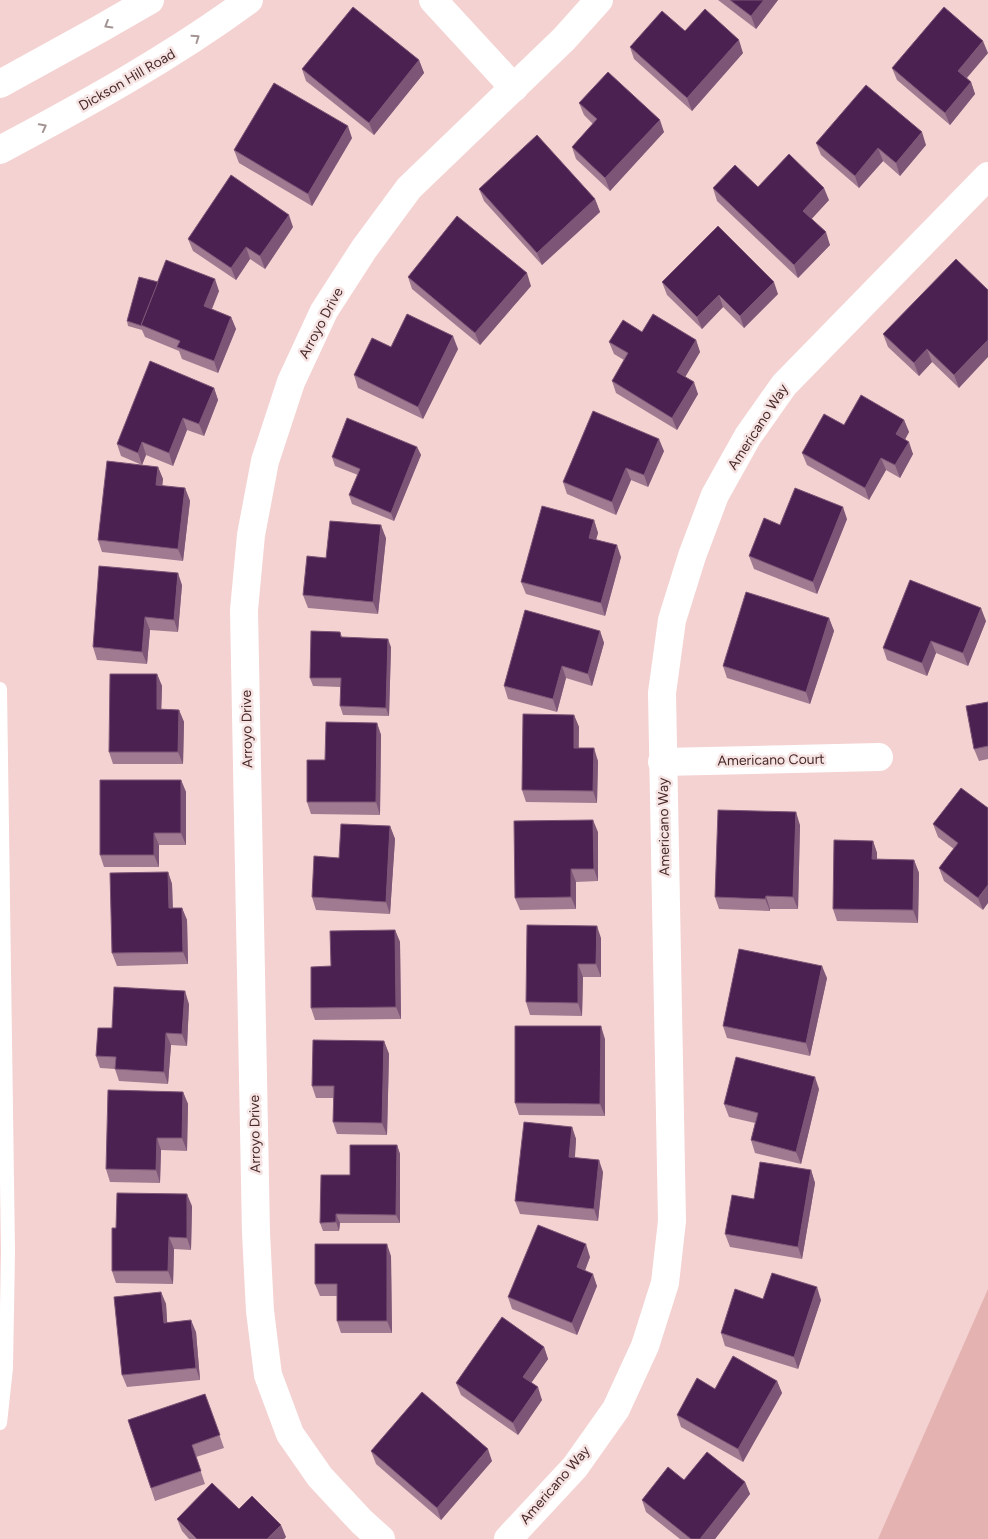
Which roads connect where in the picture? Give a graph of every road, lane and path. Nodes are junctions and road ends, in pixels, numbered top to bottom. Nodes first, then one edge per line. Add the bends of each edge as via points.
1 (150, 0) edge
2 (249, 0) edge
3 (433, 0) edge
4 (599, 0) edge
5 (0, 84) edge
6 (514, 88) junction
7 (0, 150) edge
8 (983, 191) edge
9 (0, 689) edge
10 (879, 757) dead end
11 (662, 762) junction
12 (0, 1423) edge
13 (381, 1539) edge
14 (508, 1539) edge

1 -> 5 street
7 -> 2 street, Dickson Hill Road via 95,100 179,49
3 - 6 street
4 - 6 street, Arroyo Drive
6 - 13 street, Arroyo Drive via 409,188 324,311 291,382 266,461 249,554 244,610 256,1233 260,1311 268,1375 290,1434 320,1477
8 - 11 street, Americano Way via 784,385 748,436 715,496 672,620 662,693
9 - 12 lane via 8,1250 6,1368
10 - 11 street, Americano Court
11 - 14 street, Americano Way via 672,1221 665,1283 645,1346 616,1409 575,1467

